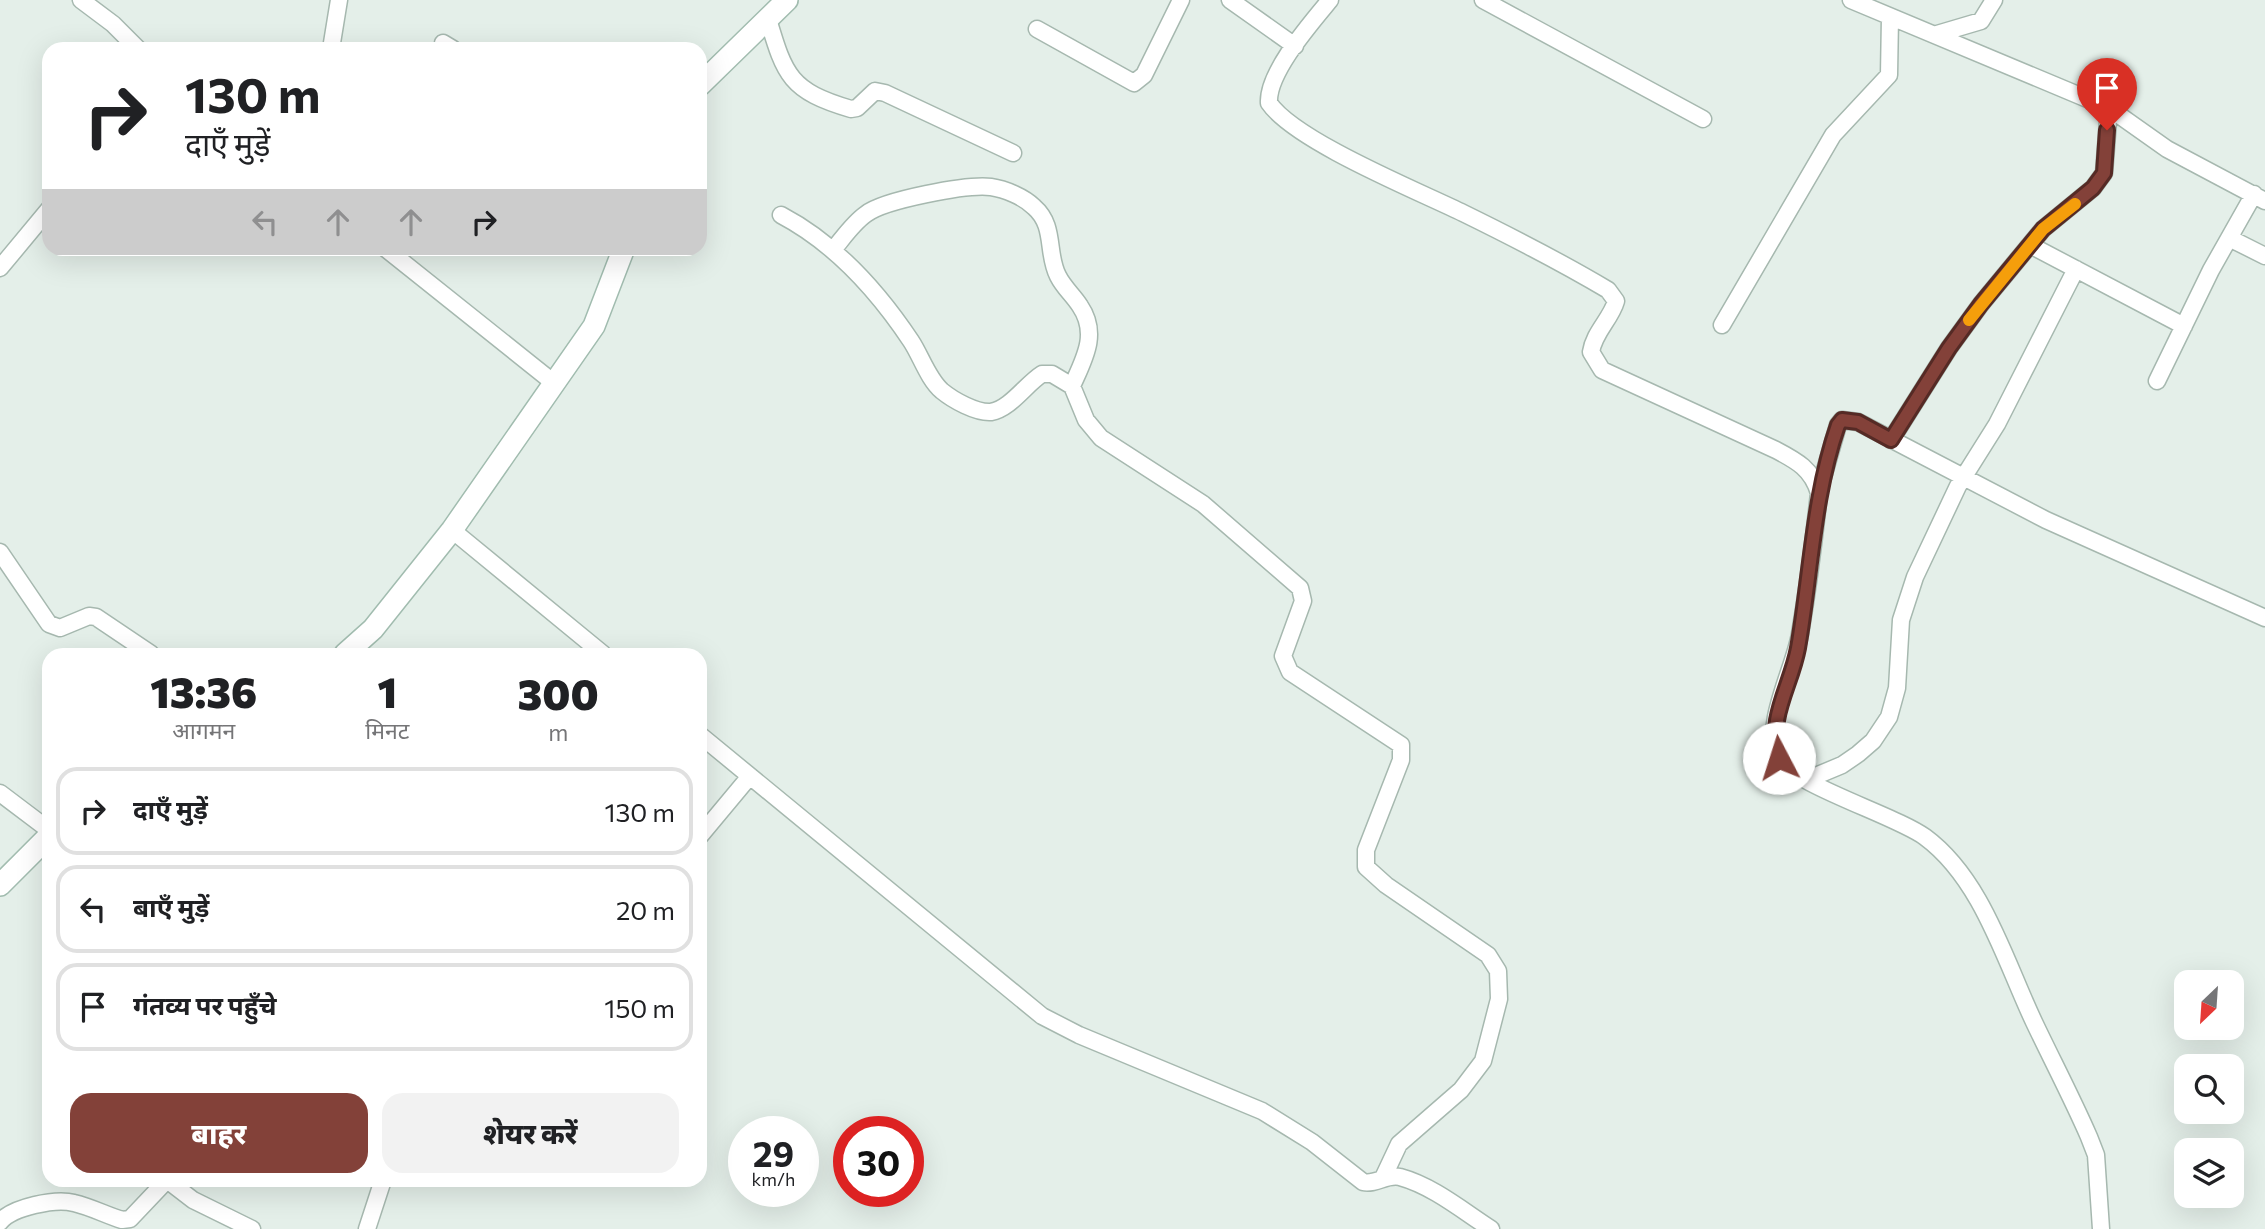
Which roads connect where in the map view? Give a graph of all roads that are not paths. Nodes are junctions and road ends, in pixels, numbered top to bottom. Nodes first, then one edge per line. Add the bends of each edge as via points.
1 (80, 0) edge
2 (339, 0) edge
3 (1181, 0) edge
4 (1230, 0) edge
5 (1330, 0) edge
6 (1483, 0) edge
7 (1851, 0) edge
8 (1994, 0) edge
9 (778, 6) edge
10 (1890, 17) junction
11 (1037, 29) dead end
12 (1937, 34) junction
13 (131, 42) edge
14 (332, 42) edge
15 (1295, 46) junction
16 (707, 78) edge
17 (2109, 108) junction
18 (1703, 119) dead end
19 (1013, 153) dead end
20 (2259, 197) edge
21 (781, 215) dead end
22 (42, 217) edge
23 (2229, 238) junction
24 (2030, 245) junction
25 (833, 250) junction
26 (395, 256) edge
27 (621, 256) edge
28 (2265, 256) edge
29 (0, 268) edge
30 (2076, 269) junction
31 (1722, 325) dead end
32 (2184, 326) junction
33 (2157, 382) dead end
34 (554, 383) junction
35 (1072, 386) junction
36 (1891, 440) junction
37 (1963, 479) junction
38 (1819, 493) junction
39 (452, 530) junction
40 (0, 552) edge
41 (2265, 618) edge
42 (142, 648) edge
43 (352, 648) edge
44 (596, 648) edge
45 (707, 741) edge
46 (750, 776) junction
47 (1806, 780) junction
48 (0, 793) edge
49 (42, 825) edge
50 (707, 828) edge
51 (42, 843) edge
52 (0, 885) edge
53 (1383, 1178) junction
54 (160, 1187) edge
55 (176, 1187) edge
56 (381, 1187) edge
57 (1, 1217) edge
58 (1483, 1227) edge
59 (252, 1229) edge
60 (367, 1229) edge
61 (2101, 1229) edge

1 - 13 street
2 - 14 street
3 - 11 street via 1144,75 1134,83
4 - 15 street
5 - 15 street
6 - 18 street
7 - 10 street
8 - 12 street via 1981,21
9 - 16 street
9 - 19 street via 781,64 812,95 850,109 875,91 885,93
10 - 12 street
10 - 31 street via 1889,75 1833,135
12 - 17 street
15 - 38 street via 1269,95 1269,103 1280,117 1362,165 1608,290 1616,301 1591,352 1602,370 1796,461 1815,477
17 - 20 street via 2167,149
17 - 24 street via 2104,173
20 - 23 street
21 - 25 street
22 - 29 street
23 - 28 street
23 - 32 street
24 - 30 street
24 - 36 street via 1957,337
25 - 35 street via 886,306 935,383 959,401 978,410 996,410 1042,374 1052,374
25 - 35 street via 866,214 882,205 990,187 1015,195 1035,207 1047,223 1056,273 1088,319 1087,350
26 - 34 street
27 - 34 street via 594,326
30 - 32 street
30 - 37 street via 1997,424
32 - 33 street
34 - 39 street
35 - 53 street via 1086,420 1101,438 1203,504 1300,589 1303,601 1284,650 1284,665 1396,740 1403,751 1366,850 1366,867 1495,962 1499,999 1483,1061 1461,1090 1399,1144
36 - 37 street
36 - 38 street via 1858,422 1842,420
37 - 41 street
37 - 47 street via 1915,577 1900,620 1897,688 1889,717 1858,754
38 - 47 street via 1797,654 1776,723 1775,745 1789,770
39 - 43 street via 373,629
39 - 44 street
40 - 42 street via 49,624 60,628 89,615
45 - 46 street
46 - 50 street
46 - 53 street via 1057,1026 1262,1111 1363,1182
47 - 61 street via 1909,826 1941,850 1966,881 2096,1155
48 - 49 street
51 - 52 street
53 - 58 street via 1409,1181
54 - 57 street via 130,1219 114,1218 72,1202
55 - 59 street
56 - 60 street

